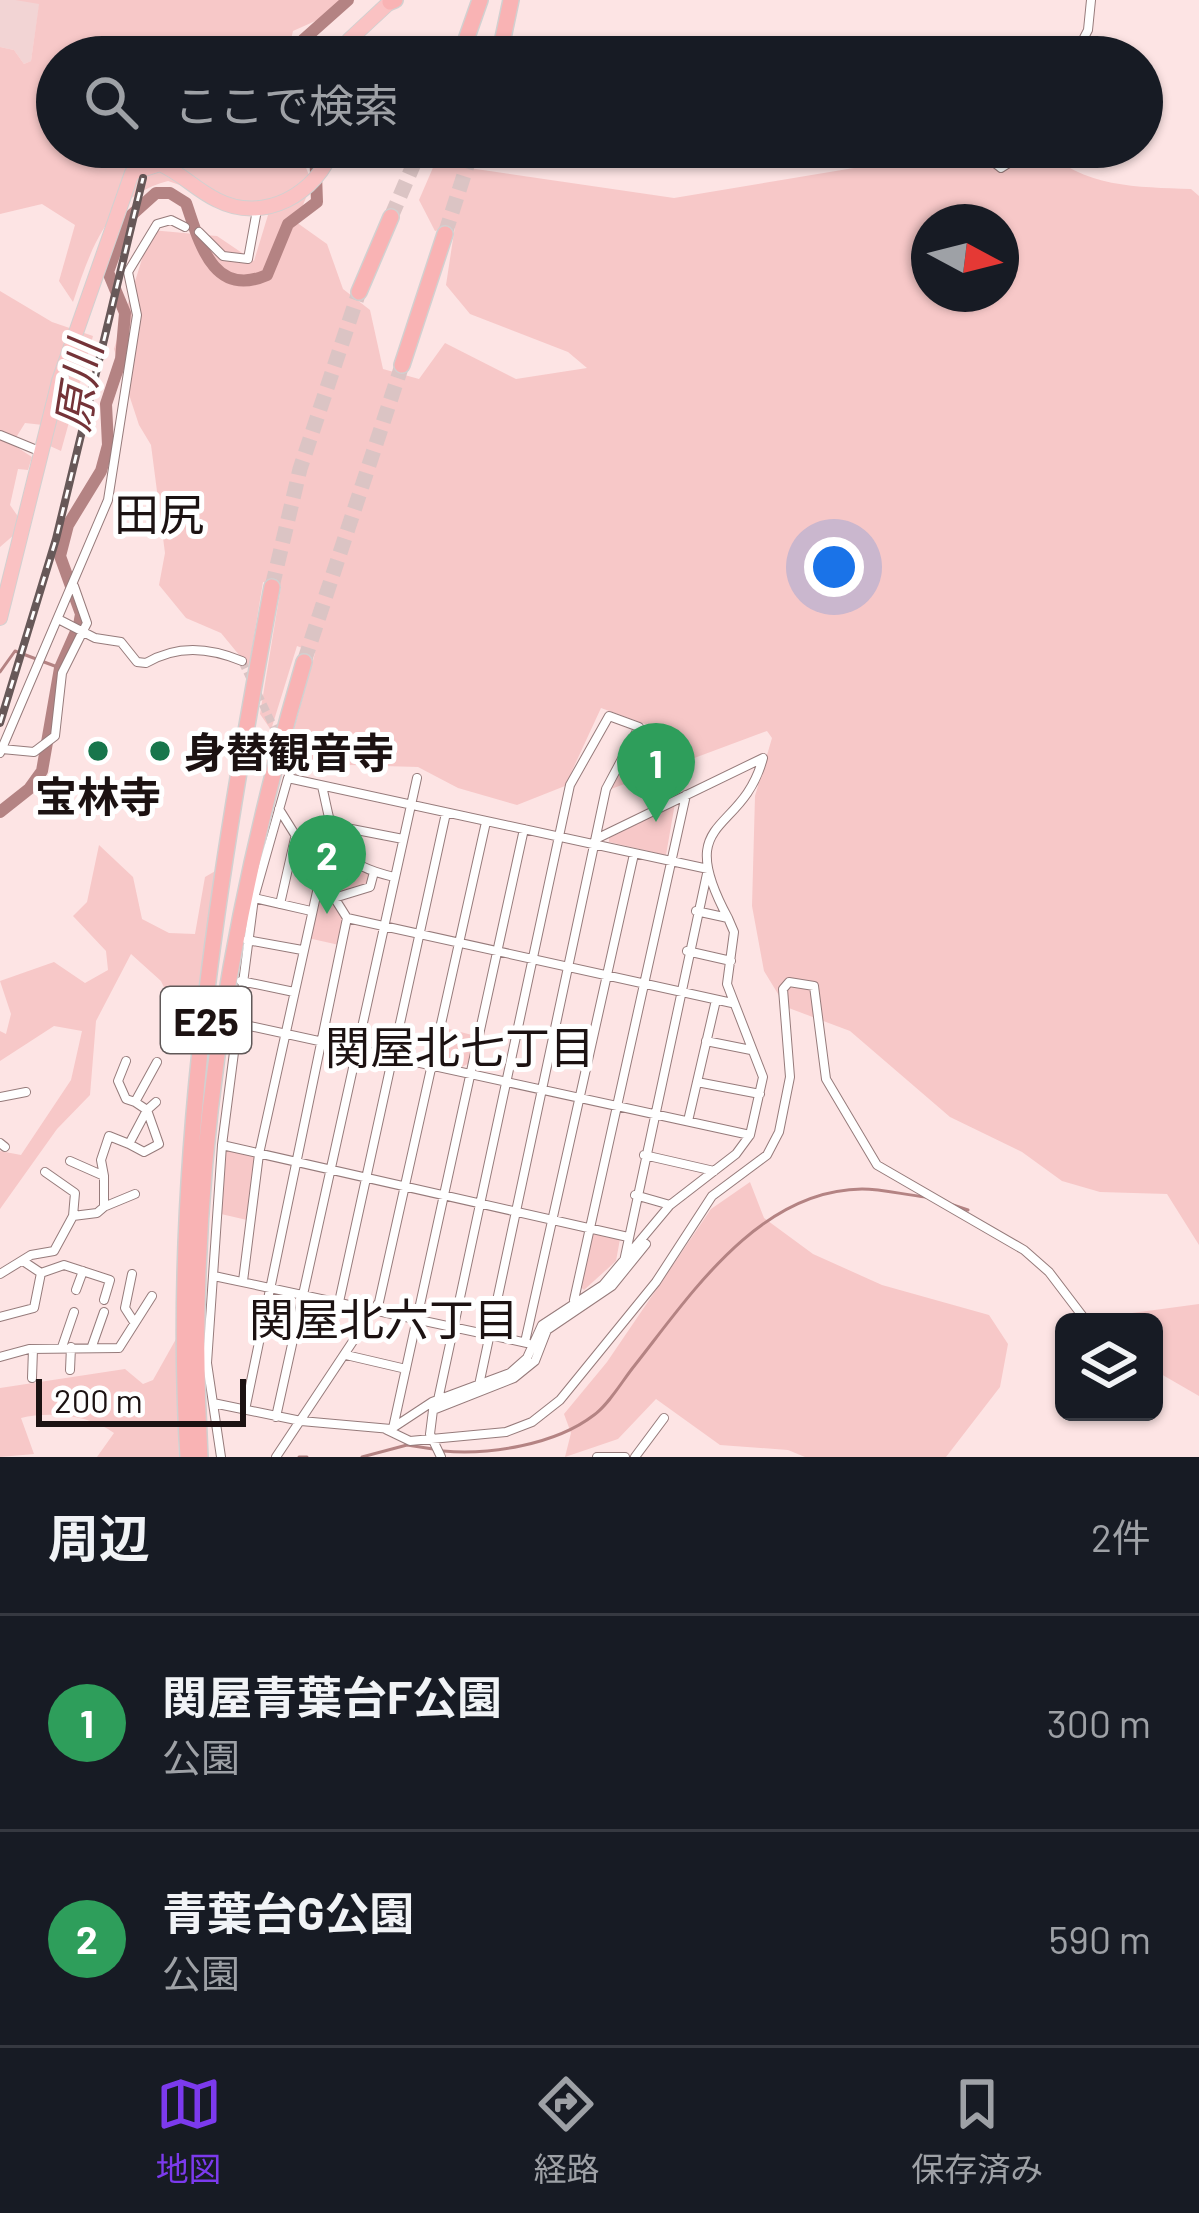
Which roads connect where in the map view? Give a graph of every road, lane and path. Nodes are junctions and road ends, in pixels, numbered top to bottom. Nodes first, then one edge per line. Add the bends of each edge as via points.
1 (480, 0) edge
2 (511, 0) edge
3 (1091, 0) edge
4 (392, 1) edge
5 (354, 36) edge
6 (467, 36) edge
7 (503, 36) edge
8 (1084, 36) edge
9 (141, 168) edge
10 (166, 168) edge
11 (323, 168) edge
12 (258, 208) junction
13 (391, 217) tunnel mouth
14 (185, 227) dead end
15 (199, 232) dead end
16 (445, 234) tunnel mouth
17 (358, 292) tunnel mouth
18 (402, 364) tunnel mouth
19 (0, 435) edge
20 (41, 452) junction
21 (74, 586) junction
22 (272, 587) tunnel mouth
23 (0, 618) edge
24 (60, 620) junction
25 (82, 632) junction
26 (242, 662) dead end
27 (304, 662) tunnel mouth
28 (1, 751) edge
29 (417, 778) dead end
30 (322, 786) junction
31 (686, 795) junction
32 (410, 805) junction
33 (279, 809) junction
34 (446, 813) junction
35 (486, 821) junction
36 (331, 825) junction
37 (524, 829) junction
38 (295, 836) junction
39 (560, 837) junction
40 (403, 839) junction
41 (597, 842) junction
42 (634, 854) junction
43 (672, 862) junction
44 (708, 869) junction
45 (374, 872) junction
46 (320, 878) junction
47 (394, 878) junction
48 (254, 898) junction
49 (334, 898) junction
50 (280, 904) junction
51 (311, 911) junction
52 (696, 911) junction
53 (728, 918) junction
54 (347, 919) junction
55 (383, 926) junction
56 (420, 935) junction
57 (247, 940) junction
58 (459, 943) junction
59 (302, 950) junction
60 (687, 951) junction
61 (497, 952) junction
62 (532, 959) junction
63 (731, 961) junction
64 (570, 966) junction
65 (608, 974) junction
66 (241, 981) junction
67 (645, 982) junction
68 (294, 992) junction
69 (679, 992) junction
70 (716, 1000) junction
71 (734, 1004) junction
72 (236, 1023) junction
73 (286, 1032) junction
74 (322, 1040) junction
75 (706, 1041) junction
76 (357, 1048) junction
77 (752, 1050) junction
78 (393, 1056) junction
79 (126, 1061) dead end
80 (157, 1062) dead end
81 (433, 1065) junction
82 (471, 1075) junction
83 (506, 1082) junction
84 (697, 1082) junction
85 (543, 1090) junction
86 (26, 1092) dead end
87 (760, 1094) junction
88 (0, 1097) edge
89 (580, 1098) junction
90 (135, 1102) junction
91 (156, 1102) dead end
92 (616, 1107) junction
93 (147, 1110) junction
94 (652, 1114) junction
95 (688, 1121) junction
96 (750, 1135) junction
97 (129, 1144) junction
98 (222, 1145) junction
99 (260, 1154) junction
100 (644, 1155) junction
101 (70, 1161) dead end
102 (296, 1162) junction
103 (331, 1171) junction
104 (715, 1171) junction
105 (44, 1172) dead end
106 (104, 1177) junction
107 (366, 1179) junction
108 (406, 1187) junction
109 (135, 1194) dead end
110 (635, 1196) junction
111 (444, 1197) junction
112 (670, 1204) junction
113 (479, 1205) junction
114 (104, 1207) junction
115 (516, 1211) junction
116 (73, 1216) junction
117 (555, 1220) junction
118 (591, 1228) junction
119 (628, 1237) junction
120 (646, 1244) dead end
121 (23, 1262) junction
122 (622, 1266) junction
123 (83, 1271) junction
124 (40, 1273) junction
125 (0, 1274) edge
126 (132, 1274) dead end
127 (214, 1276) junction
128 (243, 1281) junction
129 (273, 1288) junction
130 (76, 1290) dead end
131 (302, 1294) junction
132 (152, 1296) dead end
133 (104, 1300) dead end
134 (574, 1300) junction
135 (339, 1302) junction
136 (376, 1310) junction
137 (74, 1312) dead end
138 (104, 1312) dead end
139 (1080, 1313) edge
140 (0, 1317) edge
141 (417, 1319) junction
142 (134, 1322) junction
143 (453, 1328) junction
144 (488, 1336) junction
145 (530, 1344) junction
146 (92, 1346) junction
147 (67, 1347) junction
148 (33, 1349) junction
149 (346, 1355) junction
150 (0, 1358) edge
151 (406, 1369) junction
152 (70, 1370) dead end
153 (32, 1378) dead end
154 (478, 1385) junction
155 (438, 1400) junction
156 (213, 1403) junction
157 (245, 1410) junction
158 (276, 1418) junction
159 (664, 1418) dead end
160 (302, 1421) junction
161 (389, 1429) junction
162 (438, 1449) edge
163 (188, 1457) edge
164 (200, 1457) edge
165 (221, 1457) edge
166 (276, 1457) edge
167 (597, 1457) edge
168 (625, 1457) edge
169 (635, 1457) edge

1 - 6 highway
2 - 7 highway
3 - 8 street
4 - 5 highway
9 - 20 highway via 132,173 78,319
10 - 12 highway via 218,201
11 - 12 highway via 304,191
12 - 15 street via 248,259 223,256
13 - 17 highway
14 - 21 street via 157,224 128,272 137,315 122,434 108,500
16 - 18 highway
19 - 20 street
20 - 23 highway
21 - 24 street
21 - 25 street via 87,612
22 - 163 highway, E25 via 194,1132 184,1302
24 - 25 street
24 - 28 street
25 - 26 street via 121,642 137,662 204,650
25 - 28 street via 62,673 56,736 34,752
27 - 164 highway, E25 via 239,906 208,1100 196,1252
29 - 32 street
30 - 32 street
30 - 33 street via 288,778
30 - 36 street
31 - 41 street
31 - 43 street
31 - 44 street via 763,758 754,788 713,832
32 - 34 street
32 - 40 street
33 - 38 street
33 - 48 street
34 - 35 street
34 - 56 street
35 - 37 street
35 - 58 street
36 - 40 street
36 - 45 street via 335,847
37 - 39 street
37 - 61 street
38 - 46 street
38 - 50 street
39 - 41 street
39 - 41 street via 570,785 608,716 639,727 606,790
39 - 62 street
40 - 47 street
41 - 42 street
41 - 64 street
42 - 43 street
42 - 65 street
43 - 44 street
43 - 67 street
44 - 52 street
44 - 53 street
45 - 47 street
45 - 49 street via 370,886
46 - 49 street
46 - 51 street
47 - 55 street
48 - 50 street
48 - 57 street
49 - 54 street
50 - 51 street
51 - 59 street
52 - 53 street
52 - 60 street
53 - 63 street
54 - 55 street
54 - 74 street
55 - 56 street
55 - 76 street
56 - 58 street
56 - 78 street
57 - 59 street
57 - 66 street
58 - 61 street
58 - 81 street
59 - 68 street
60 - 63 street
60 - 69 street
61 - 62 street
61 - 82 street
62 - 64 street
62 - 83 street
63 - 71 street
64 - 65 street
64 - 85 street
65 - 67 street
65 - 89 street
66 - 68 street
66 - 72 street
67 - 69 street
67 - 92 street
68 - 73 street
69 - 70 street
69 - 94 street
70 - 71 street
70 - 75 street
71 - 77 street
72 - 73 street
72 - 98 street
73 - 74 street
73 - 99 street
74 - 76 street
74 - 102 street
75 - 77 street
75 - 84 street
76 - 78 street
76 - 103 street
77 - 87 street
78 - 81 street
78 - 107 street
79 - 90 street via 118,1082
80 - 90 street
81 - 82 street
81 - 108 street
82 - 83 street
82 - 111 street
83 - 85 street
83 - 113 street
84 - 87 street
84 - 95 street
85 - 89 street
85 - 115 street
86 - 88 street
87 - 96 street
89 - 92 street
89 - 117 street
90 - 93 street
91 - 93 street
92 - 94 street
92 - 118 street
93 - 97 street
93 - 97 street via 159,1144 144,1152
94 - 95 street
94 - 100 street
95 - 96 street
96 - 104 street
97 - 106 street via 109,1136
98 - 99 street
98 - 127 street
99 - 102 street
99 - 128 street
100 - 104 street
100 - 110 street
101 - 106 street
102 - 103 street
102 - 129 street
103 - 107 street
103 - 131 street
104 - 112 street
105 - 116 street via 75,1193
106 - 114 street
107 - 108 street
107 - 135 street
108 - 111 street
108 - 136 street
109 - 114 street
110 - 112 street
110 - 119 street
111 - 113 street
111 - 141 street
112 - 122 street
113 - 115 street
113 - 143 street
114 - 116 street
115 - 117 street
115 - 144 street
116 - 121 street via 54,1251
117 - 118 street
117 - 145 street
118 - 119 street
118 - 134 street
119 - 122 street
120 - 162 street via 613,1286 547,1330 535,1361 514,1378 433,1410
121 - 124 street
121 - 125 street
122 - 134 street
123 - 124 street via 64,1265
123 - 130 street
123 - 133 street via 110,1280
124 - 140 street via 34,1308
126 - 142 street via 124,1308
127 - 128 street
127 - 156 street via 207,1363
128 - 129 street
129 - 131 street
129 - 157 street
131 - 135 street
131 - 158 street
132 - 142 street
134 - 145 street
135 - 136 street
136 - 141 street
136 - 149 street
137 - 147 street
138 - 146 street
139 - 162 street via 1024,1250 877,1165 826,1079 814,986 789,982 787,1103 767,1155 712,1196 656,1282 549,1411
141 - 143 street
141 - 151 street
142 - 146 street via 118,1348
143 - 144 street
143 - 155 street
144 - 145 street
144 - 154 street
145 - 154 street via 509,1373
146 - 147 street
147 - 148 street
147 - 152 street
148 - 150 street
148 - 153 street
149 - 151 street
149 - 160 street
151 - 161 street
154 - 155 street
155 - 161 street
156 - 157 street
156 - 165 street
157 - 158 street
158 - 160 street
159 - 169 street
160 - 161 street
160 - 166 street
161 - 162 street via 397,1439
167 - 168 street

